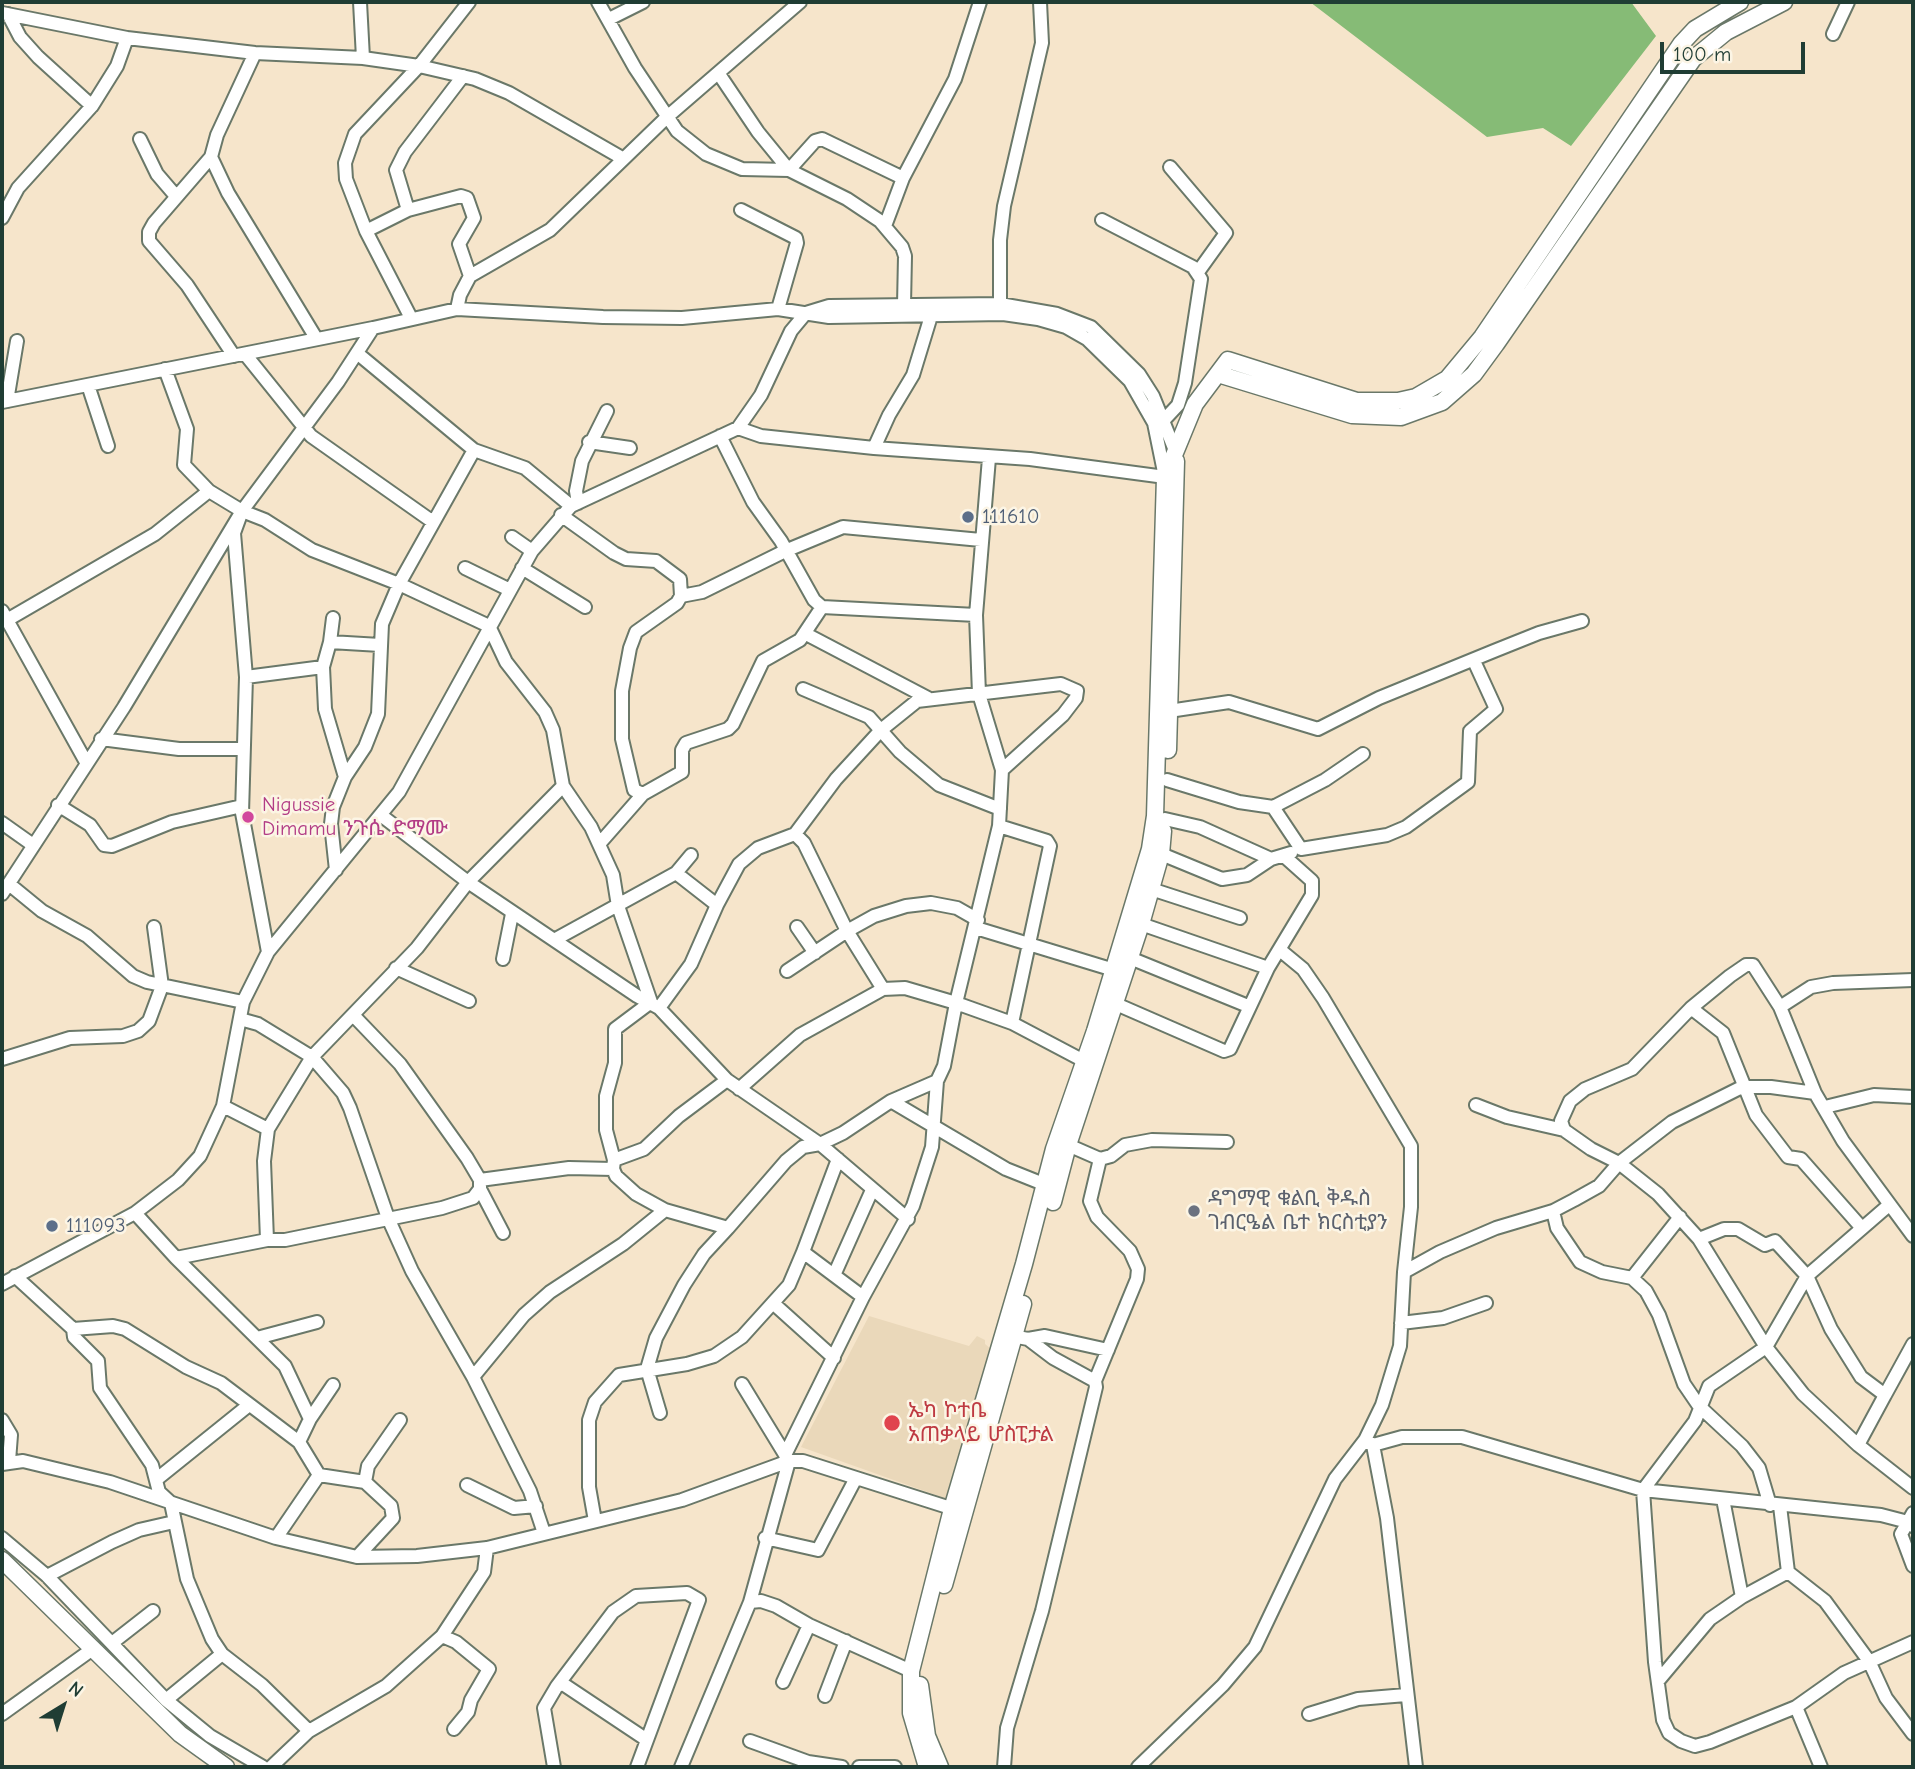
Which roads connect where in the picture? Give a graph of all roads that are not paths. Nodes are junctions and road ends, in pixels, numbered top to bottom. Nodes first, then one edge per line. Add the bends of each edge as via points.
1 (360, 2) edge
2 (469, 2) edge
3 (598, 2) edge
4 (643, 2) edge
5 (800, 2) edge
6 (980, 2) edge
7 (1040, 2) edge
8 (1740, 2) edge
9 (1784, 2) edge
10 (1848, 2) edge
11 (5, 14) edge
12 (609, 19) junction
13 (1832, 34) dead end
14 (127, 38) junction
15 (256, 53) junction
16 (363, 58) junction
17 (419, 65) junction
18 (719, 74) junction
19 (463, 76) junction
20 (92, 106) junction
21 (667, 117) junction
22 (140, 139) dead end
23 (211, 157) junction
24 (622, 158) junction
25 (1170, 167) dead end
26 (789, 170) junction
27 (903, 178) junction
28 (175, 195) junction
29 (741, 209) dead end
30 (408, 210) junction
31 (2, 218) edge
32 (1101, 220) dead end
33 (885, 226) junction
34 (366, 230) junction
35 (1198, 272) junction
36 (470, 276) junction
37 (1000, 304) junction
38 (904, 305) junction
39 (457, 309) junction
40 (778, 309) junction
41 (986, 310) junction
42 (806, 313) junction
43 (931, 316) junction
44 (411, 318) junction
45 (373, 328) junction
46 (316, 338) junction
47 (18, 341) dead end
48 (357, 353) junction
49 (240, 355) junction
50 (165, 369) junction
51 (1218, 374) junction
52 (88, 385) junction
53 (4, 402) edge
54 (607, 411) dead end
55 (1164, 420) junction
56 (304, 427) junction
57 (738, 428) junction
58 (720, 436) junction
59 (589, 442) junction
60 (108, 446) dead end
61 (630, 448) dead end
62 (874, 448) junction
63 (474, 450) junction
64 (1176, 453) junction
65 (989, 458) junction
66 (1165, 477) junction
67 (209, 491) junction
68 (570, 508) junction
69 (242, 511) junction
70 (433, 522) junction
71 (512, 537) dead end
72 (981, 540) junction
73 (532, 551) junction
74 (785, 551) junction
75 (465, 568) dead end
76 (522, 568) junction
77 (399, 584) junction
78 (510, 590) junction
79 (681, 596) junction
80 (585, 607) dead end
81 (822, 607) junction
82 (976, 615) junction
83 (5, 616) edge
84 (333, 618) dead end
85 (1582, 621) dead end
86 (489, 626) junction
87 (806, 634) junction
88 (330, 642) junction
89 (380, 645) junction
90 (1474, 662) junction
91 (323, 667) junction
92 (246, 677) junction
93 (803, 689) dead end
94 (979, 694) junction
95 (928, 698) junction
96 (1169, 711) junction
97 (881, 730) junction
98 (101, 739) junction
99 (242, 749) junction
100 (1363, 754) dead end
101 (86, 762) junction
102 (1002, 770) junction
103 (345, 777) junction
104 (1167, 780) junction
105 (563, 786) junction
106 (643, 794) junction
107 (58, 805) junction
108 (242, 806) junction
109 (1273, 807) junction
110 (1000, 809) junction
111 (382, 816) junction
112 (1165, 819) junction
113 (2, 822) edge
114 (999, 826) junction
115 (794, 834) junction
116 (600, 843) junction
117 (33, 845) junction
118 (1301, 849) junction
119 (1156, 851) junction
120 (691, 855) dead end
121 (1277, 858) junction
122 (337, 870) junction
123 (676, 873) junction
124 (468, 882) junction
125 (5, 889) edge
126 (1151, 889) junction
127 (717, 905) junction
128 (618, 906) junction
129 (512, 914) junction
130 (1240, 918) dead end
131 (977, 924) junction
132 (1141, 924) junction
133 (154, 927) dead end
134 (797, 927) dead end
135 (847, 931) junction
136 (554, 940) junction
137 (1031, 943) junction
138 (1280, 950) junction
139 (268, 952) junction
140 (815, 953) junction
141 (1130, 958) junction
142 (503, 959) dead end
143 (396, 968) junction
144 (1268, 968) junction
145 (1114, 970) junction
146 (787, 971) dead end
147 (1913, 980) edge
148 (162, 985) junction
149 (883, 989) junction
150 (469, 1001) dead end
151 (243, 1002) junction
152 (957, 1003) junction
153 (1116, 1004) junction
154 (655, 1005) junction
155 (1248, 1006) junction
156 (1780, 1007) junction
157 (1690, 1008) junction
158 (353, 1015) junction
159 (240, 1019) junction
160 (1012, 1023) junction
161 (312, 1057) junction
162 (2, 1059) edge
163 (1084, 1061) junction
164 (727, 1080) junction
165 (937, 1081) junction
166 (1742, 1087) junction
167 (738, 1089) junction
168 (1815, 1093) junction
169 (1913, 1097) edge
170 (891, 1101) junction
171 (1476, 1105) dead end
172 (223, 1106) junction
173 (1825, 1107) junction
174 (933, 1124) junction
175 (268, 1129) junction
176 (1564, 1130) junction
177 (1227, 1142) dead end
178 (821, 1144) junction
179 (1068, 1144) junction
180 (1100, 1159) junction
181 (838, 1160) junction
182 (1619, 1163) junction
183 (613, 1165) junction
184 (480, 1184) junction
185 (1046, 1185) junction
186 (872, 1189) junction
187 (1889, 1205) junction
188 (665, 1210) junction
189 (1553, 1211) junction
190 (135, 1213) junction
191 (1680, 1217) junction
192 (388, 1218) junction
193 (908, 1219) junction
194 (1861, 1227) junction
195 (728, 1228) junction
196 (503, 1233) dead end
197 (1913, 1236) edge
198 (1699, 1239) junction
199 (267, 1240) junction
200 (803, 1252) junction
201 (176, 1258) junction
202 (1404, 1272) junction
203 (835, 1273) junction
204 (15, 1276) junction
205 (1807, 1276) junction
206 (1632, 1278) junction
207 (2, 1284) edge
208 (863, 1297) junction
209 (1486, 1303) dead end
210 (774, 1304) junction
211 (317, 1322) dead end
212 (1401, 1323) junction
213 (73, 1329) junction
214 (1015, 1337) junction
215 (257, 1338) junction
216 (1913, 1344) edge
217 (1766, 1347) junction
218 (1108, 1350) junction
219 (834, 1358) junction
220 (647, 1369) junction
221 (473, 1377) junction
222 (1095, 1381) junction
223 (742, 1384) dead end
224 (333, 1385) dead end
225 (1885, 1395) junction
226 (249, 1405) junction
227 (1699, 1406) junction
228 (660, 1413) dead end
229 (310, 1419) junction
230 (2, 1420) edge
231 (400, 1420) dead end
232 (299, 1442) junction
233 (1369, 1442) junction
234 (1858, 1446) junction
235 (787, 1458) junction
236 (5, 1463) edge
237 (319, 1475) junction
238 (856, 1478) junction
239 (157, 1479) junction
240 (365, 1482) junction
241 (467, 1485) dead end
242 (1913, 1488) edge
243 (1643, 1490) junction
244 (1723, 1499) junction
245 (171, 1503) junction
246 (1775, 1505) junction
247 (536, 1506) junction
248 (958, 1510) junction
249 (1911, 1520) edge
250 (595, 1521) junction
251 (174, 1522) junction
252 (544, 1533) junction
253 (2, 1538) edge
254 (276, 1538) junction
255 (765, 1538) junction
256 (487, 1548) junction
257 (357, 1557) junction
258 (2, 1560) edge
259 (1913, 1566) edge
260 (1788, 1572) junction
261 (47, 1576) junction
262 (1742, 1597) junction
263 (750, 1602) junction
264 (153, 1611) dead end
265 (809, 1625) junction
266 (442, 1636) junction
267 (846, 1640) junction
268 (1913, 1642) edge
269 (113, 1643) junction
270 (94, 1648) junction
271 (222, 1654) junction
272 (1868, 1661) junction
273 (911, 1671) junction
274 (1658, 1681) junction
275 (783, 1682) dead end
276 (557, 1686) junction
277 (1406, 1695) junction
278 (825, 1696) dead end
279 (166, 1700) junction
280 (1796, 1707) junction
281 (2, 1714) edge
282 (1309, 1714) dead end
283 (454, 1729) dead end
284 (309, 1731) junction
285 (1913, 1734) edge
286 (647, 1740) junction
287 (750, 1741) dead end
288 (226, 1767) edge
289 (263, 1767) edge
290 (271, 1767) edge
291 (554, 1767) edge
292 (637, 1767) edge
293 (681, 1767) edge
294 (842, 1767) edge
295 (859, 1767) edge
296 (893, 1767) edge
297 (927, 1767) edge
298 (940, 1767) edge
299 (1004, 1767) edge
300 (1139, 1767) edge
301 (1416, 1767) edge
302 (1821, 1767) edge

1 - 16 street
2 - 17 street
3 - 12 street
4 - 12 street
5 - 18 street
6 - 27 street via 955,79
7 - 37 street via 1042,43 1004,206
8 - 51 main road via 1695,29 1681,44 1482,337 1462,364 1433,389 1398,401 1357,401 1228,360
9 - 51 main road via 1726,32 1693,59 1496,344 1474,374 1442,402 1401,417 1352,415
10 - 13 street
11 - 14 street
11 - 20 street via 38,57
12 - 21 street
14 - 15 street
14 - 20 street via 117,66
15 - 16 street
15 - 23 street
16 - 17 street
17 - 19 street
17 - 34 street via 361,127 348,149 346,179
18 - 21 street
18 - 26 street
19 - 24 street via 509,93
19 - 30 street via 396,170
20 - 31 street via 18,188
21 - 24 street
21 - 26 street via 706,154 725,163 742,170
22 - 28 street via 157,174
23 - 28 street
23 - 46 street via 228,194
24 - 36 street via 550,230
25 - 35 street via 1226,233
26 - 27 street via 822,139
26 - 33 street via 856,204
27 - 33 street
28 - 49 street via 149,232 149,241
29 - 40 street via 796,238
30 - 34 street
30 - 36 street via 467,198 474,218 459,244
32 - 35 street
33 - 38 street via 905,256
34 - 44 street
35 - 55 street via 1201,279 1185,383 1178,405
36 - 39 street
37 - 41 street
37 - 55 street via 1057,314 1091,327 1139,374
38 - 41 street
38 - 42 street via 829,306
39 - 40 street via 682,318
39 - 44 street
40 - 42 street
41 - 43 street
41 - 66 street via 1066,327 1111,359 1144,401 1154,423
42 - 43 street
42 - 57 street via 791,331 761,395
43 - 62 street via 914,375
44 - 45 street
45 - 46 street
45 - 48 street
46 - 49 street
47 - 53 street
48 - 56 street
48 - 63 street
49 - 50 street
49 - 56 street
50 - 52 street
50 - 67 street via 187,429 185,468
51 - 64 main road via 1195,404
52 - 53 street
52 - 60 street
54 - 59 street
55 - 64 street
56 - 69 street
56 - 70 street
57 - 58 street
57 - 62 street via 761,436
58 - 68 street
58 - 74 street via 753,502
59 - 61 street
59 - 68 street
62 - 65 street
63 - 68 street via 525,468
63 - 70 street
64 - 66 main road
64 - 96 main road
65 - 66 street
65 - 72 street
66 - 119 main road
67 - 69 street
67 - 83 street via 156,534
68 - 73 street
68 - 79 street via 614,553 665,566 680,579
69 - 77 street via 312,550
69 - 92 street via 234,533
69 - 98 street
70 - 77 street
71 - 73 street
72 - 74 street via 843,527
72 - 82 street
73 - 76 street
74 - 79 street via 702,592
74 - 81 street
75 - 78 street
76 - 78 street
76 - 80 street
77 - 86 street
77 - 89 street via 382,624
78 - 86 street
79 - 106 street via 631,638 622,691 622,739 634,790
81 - 82 street
81 - 87 street
82 - 94 street
83 - 101 street
84 - 88 street
85 - 90 street via 1539,633
86 - 105 street via 506,662 553,730
86 - 111 street
87 - 95 street
87 - 106 street via 763,661 728,729 686,743 682,772
88 - 89 street
88 - 91 street
89 - 103 street via 378,714 365,747
90 - 96 street via 1379,698 1318,729 1229,702
90 - 118 street via 1496,709 1470,731 1465,786 1387,835
91 - 92 street
91 - 103 street via 325,709
92 - 99 street
93 - 97 street via 855,709
94 - 95 street
94 - 102 street
94 - 102 street via 1061,684 1077,691 1063,715
95 - 97 street via 917,701
96 - 104 main road
97 - 110 street via 939,785
97 - 115 street
98 - 99 street via 179,749
98 - 101 street
99 - 108 street
100 - 109 street
101 - 107 street
102 - 110 street
103 - 122 street via 331,824
104 - 109 street via 1239,802
104 - 112 main road
105 - 116 street
105 - 124 street
106 - 116 street
107 - 108 street via 90,825 104,845 112,846 172,822
107 - 117 street
108 - 139 street
109 - 118 street
110 - 114 street
111 - 122 street
111 - 124 street
112 - 119 main road
112 - 121 street via 1200,827
113 - 117 street
114 - 131 street
114 - 137 street via 1047,841 1050,846
115 - 127 street via 748,854
115 - 135 street via 804,843
116 - 128 street via 613,875
117 - 125 street
118 - 121 street
119 - 121 street via 1222,879 1247,875
119 - 126 main road
119 - 145 main road
120 - 123 street
121 - 138 street via 1308,876 1312,888
122 - 139 street
123 - 127 street
123 - 128 street
124 - 129 street
124 - 143 street
125 - 148 street via 87,936 133,976
126 - 130 street
126 - 132 main road
127 - 154 street via 691,964
128 - 136 street
128 - 154 street
129 - 136 street
129 - 142 street
131 - 135 street via 957,908 931,903 874,916
131 - 137 street
131 - 152 street
132 - 141 main road
132 - 144 street
133 - 148 street
134 - 140 street
135 - 140 street
135 - 149 street
136 - 154 street
137 - 145 street
137 - 160 street
138 - 144 street
138 - 202 street via 1303,969 1316,988 1411,1146
139 - 151 street
140 - 146 street
141 - 153 main road
141 - 155 street
143 - 150 street
143 - 158 street
144 - 155 street
145 - 163 main road
147 - 156 street via 1833,983 1811,988
148 - 151 street
148 - 162 street via 149,1021 138,1031 69,1038
149 - 152 street via 905,988
149 - 167 street via 800,1035
151 - 159 street
152 - 160 street
152 - 165 street
153 - 155 street via 1224,1051 1233,1046
153 - 179 main road
154 - 164 street
154 - 183 street via 615,1029 615,1063 606,1096
156 - 157 street via 1756,968 1746,965
156 - 168 street
157 - 166 street via 1723,1033
157 - 176 street via 1632,1069 1585,1089 1570,1101 1561,1121
158 - 161 street
158 - 184 street via 400,1064
159 - 161 street via 258,1024
159 - 172 street
160 - 163 street
161 - 175 street
161 - 192 street via 343,1093
163 - 185 main road
164 - 167 street
164 - 183 street via 644,1149
165 - 170 street
165 - 174 street
166 - 168 street
166 - 182 street via 1672,1122
166 - 194 street via 1756,1115 1788,1157 1801,1159
167 - 178 street
168 - 173 street
169 - 173 street via 1874,1095
170 - 174 street
170 - 178 street
171 - 176 street
172 - 175 street
172 - 190 street via 200,1156 178,1180
173 - 187 street via 1843,1141
174 - 185 street via 1006,1169
174 - 193 street via 932,1147
175 - 199 street via 264,1161
176 - 182 street
177 - 180 street via 1152,1140 1125,1144
178 - 181 street
178 - 195 street via 803,1147 786,1161
179 - 180 street
179 - 214 main road
180 - 218 street via 1090,1201 1097,1217 1130,1251 1138,1269
181 - 186 street
181 - 200 street
182 - 189 street via 1599,1186
182 - 191 street
183 - 184 street
183 - 188 street via 616,1176 636,1194
184 - 192 street via 473,1198 460,1204
184 - 196 street
185 - 214 main road
186 - 193 street
186 - 203 street
187 - 194 street
187 - 197 street
188 - 195 street
188 - 221 street via 550,1292 524,1315
189 - 202 street via 1496,1228
189 - 206 street via 1556,1228 1580,1262
190 - 201 street
190 - 204 street
191 - 198 street
191 - 206 street
192 - 199 street
192 - 221 street via 423,1293
193 - 208 street
194 - 205 street
195 - 220 street via 704,1254 670,1308
198 - 205 street via 1738,1229 1765,1245 1775,1241
198 - 217 street
199 - 201 street
200 - 203 street
200 - 210 street via 789,1285
201 - 215 street
202 - 212 street
203 - 208 street
204 - 207 street
204 - 213 street
205 - 217 street
205 - 225 street via 1830,1329 1861,1377
206 - 227 street via 1646,1291 1659,1315 1684,1384
208 - 219 street
209 - 212 street via 1443,1318
210 - 219 street
210 - 220 street via 742,1337 714,1356
211 - 215 street
212 - 233 street via 1393,1376
213 - 226 street via 125,1329 221,1383
213 - 239 street via 74,1337 98,1361 100,1388
214 - 218 street via 1045,1336
214 - 222 street
214 - 248 main road
215 - 229 street via 285,1366
216 - 225 street
217 - 227 street via 1709,1386
217 - 234 street via 1803,1394
218 - 222 street
219 - 235 street
220 - 228 street
220 - 250 street via 619,1375 595,1402 587,1451
221 - 247 street
222 - 299 street via 1095,1399 1042,1611 1007,1728
223 - 235 street
224 - 229 street
225 - 234 street
226 - 232 street
226 - 239 street
227 - 243 street via 1695,1421
227 - 246 street via 1759,1468
229 - 232 street
230 - 236 street via 11,1435
231 - 240 street via 368,1466
232 - 237 street
233 - 243 street via 1462,1437
233 - 277 street via 1387,1518
233 - 300 street via 1335,1479 1255,1647
234 - 242 street
235 - 238 street
235 - 250 street via 682,1500
235 - 255 street
236 - 245 street via 23,1461 110,1482
237 - 240 street
237 - 254 street
238 - 248 street
238 - 255 street via 818,1550
239 - 245 street via 159,1492
240 - 257 street via 394,1514
241 - 247 street via 514,1508
243 - 244 street
243 - 274 street
244 - 246 street
244 - 262 street
245 - 251 street
245 - 254 street
246 - 249 street
246 - 260 street
247 - 252 street
248 - 273 main road
248 - 298 main road via 921,1671 922,1712
249 - 259 street via 1901,1534
250 - 252 street
251 - 261 street via 139,1530
251 - 271 street via 195,1601
252 - 256 street
253 - 261 street
254 - 257 street
255 - 263 street
256 - 257 street
256 - 266 street via 484,1572
258 - 270 main road
260 - 262 street
260 - 272 street via 1825,1601
261 - 269 street
262 - 274 street via 1710,1619
263 - 265 street via 776,1606
263 - 293 street
264 - 269 street
265 - 267 street
265 - 275 street
266 - 283 street via 489,1669 468,1712
266 - 284 street via 386,1686
267 - 273 street
267 - 278 street
268 - 272 street
269 - 279 street
270 - 281 street
270 - 288 main road via 180,1734
271 - 279 street
271 - 284 street
272 - 280 street
272 - 285 street via 1886,1698
273 - 297 main road via 911,1713
274 - 280 street via 1659,1705 1669,1733 1695,1746
276 - 286 street via 563,1684
276 - 286 street via 613,1612 636,1595 687,1593 699,1601
276 - 291 street via 544,1708
277 - 282 street via 1357,1699
277 - 301 street
279 - 289 street via 210,1736
280 - 302 street
284 - 290 street
286 - 292 street
287 - 294 street via 808,1762
295 - 296 street

